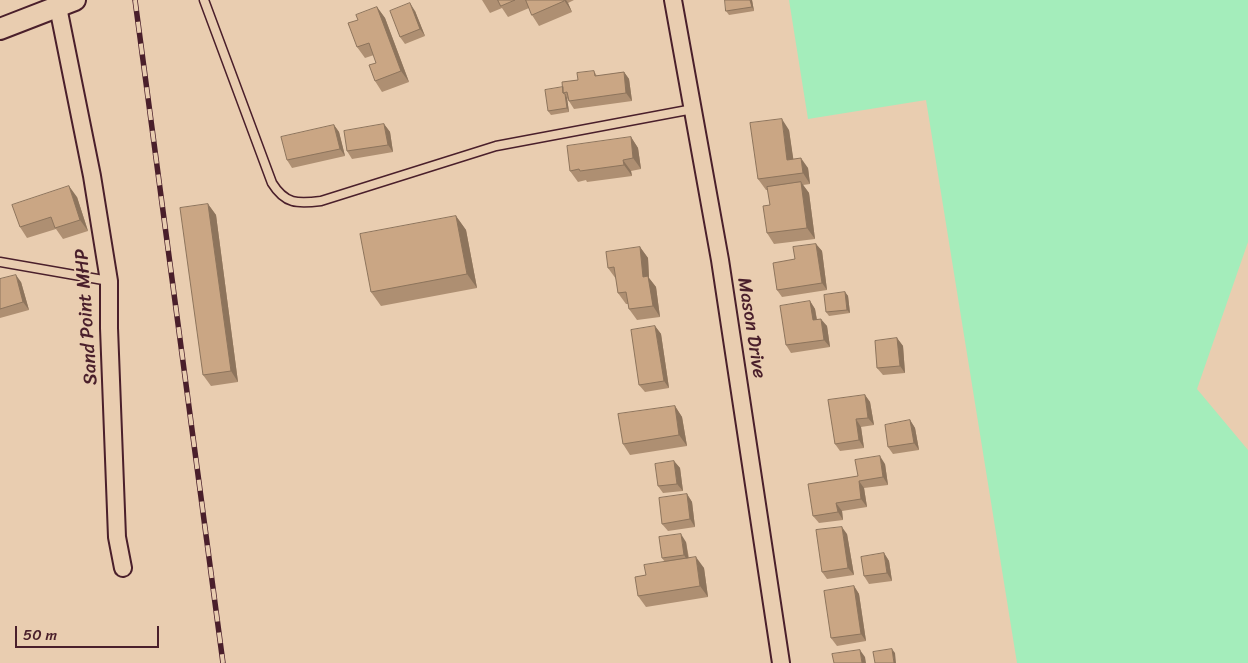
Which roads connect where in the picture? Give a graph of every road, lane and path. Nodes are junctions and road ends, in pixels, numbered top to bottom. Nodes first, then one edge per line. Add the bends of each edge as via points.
1 (204, 0) edge
2 (673, 0) edge
3 (66, 3) edge
4 (0, 29) edge
5 (693, 109) junction
6 (0, 262) edge
7 (109, 281) junction
8 (124, 568) dead end
9 (781, 663) edge

1 - 5 lane via 272,183 279,194 290,201 321,201 496,146
2 - 5 street, Mason Drive
3 - 4 street
3 - 7 street, Sand Point MHP
5 - 9 street, Mason Drive via 720,260
6 - 7 lane
7 - 8 street, Sand Point MHP via 117,537

